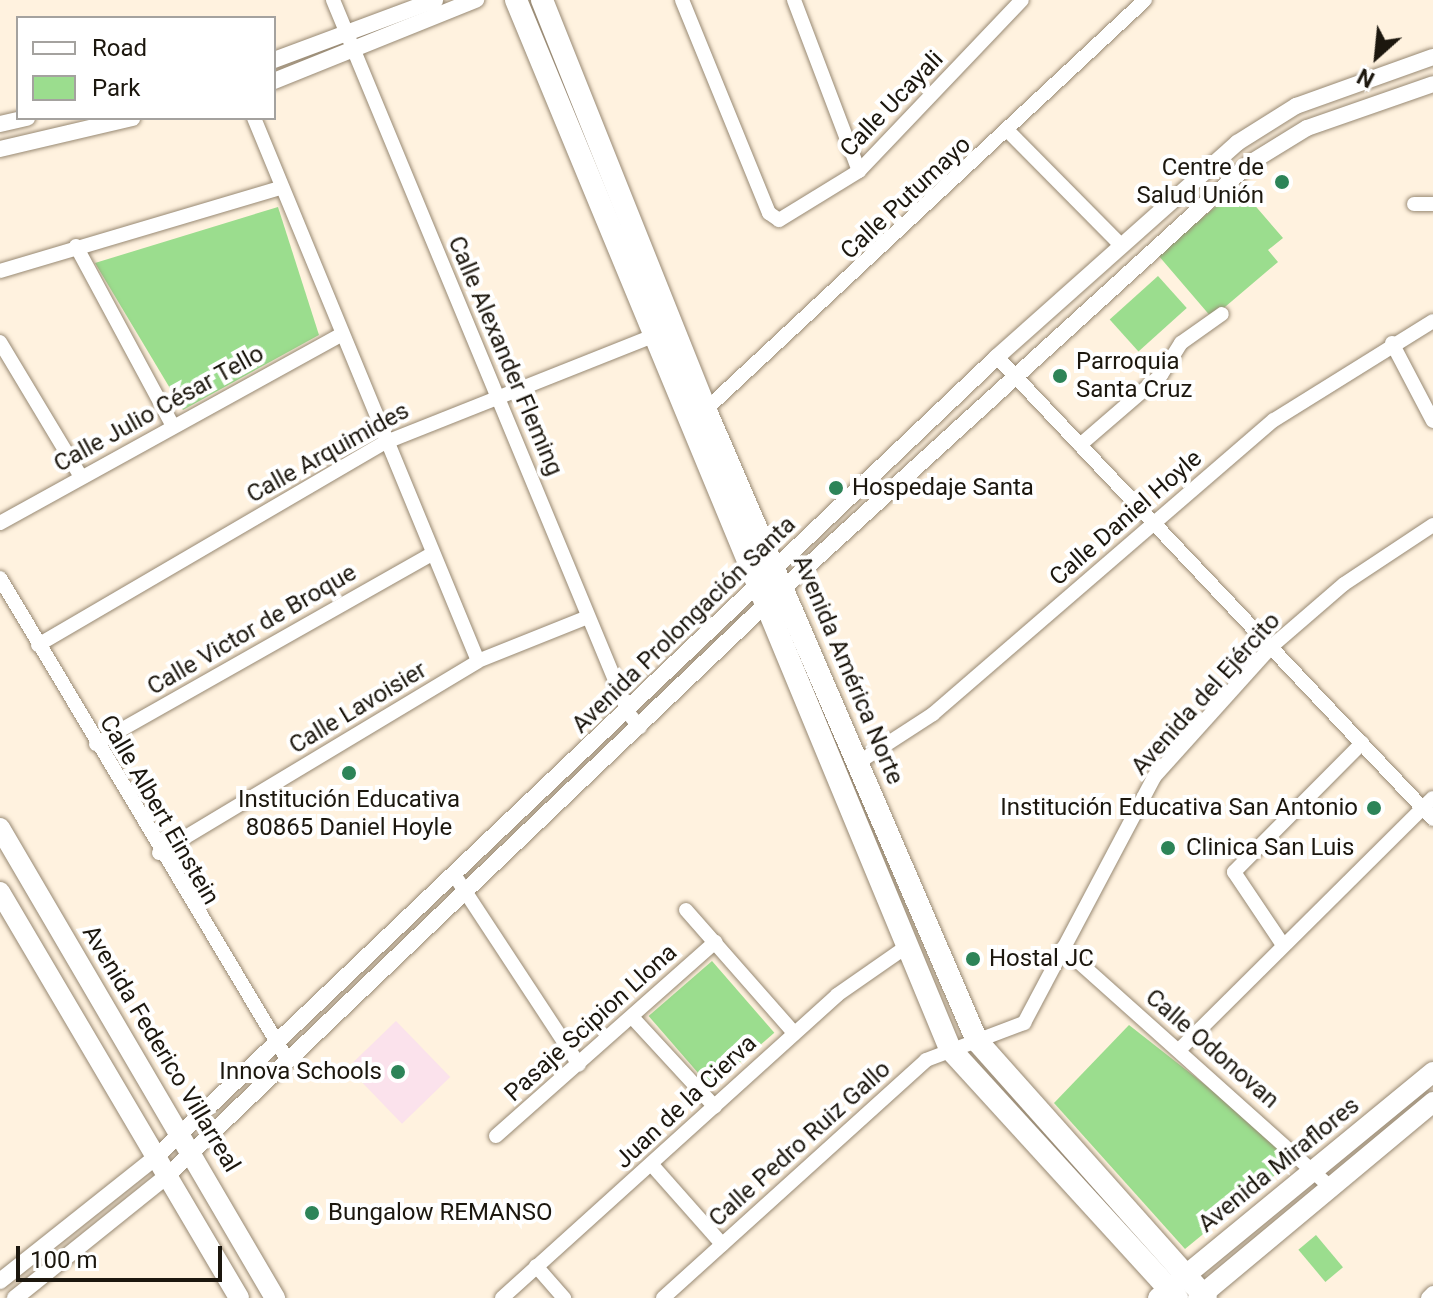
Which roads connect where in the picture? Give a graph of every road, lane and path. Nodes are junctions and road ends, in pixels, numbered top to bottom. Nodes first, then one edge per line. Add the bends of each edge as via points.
1 (333, 0) edge
2 (435, 0) edge
3 (476, 0) edge
4 (516, 0) edge
5 (542, 0) edge
6 (682, 0) edge
7 (794, 0) edge
8 (1022, 0) edge
9 (1145, 0) edge
10 (345, 37) junction
11 (353, 54) junction
12 (1433, 57) edge
13 (276, 59) edge
14 (276, 80) edge
15 (1433, 84) edge
16 (1296, 106) junction
17 (123, 120) edge
18 (255, 120) edge
19 (1307, 128) junction
20 (1009, 132) junction
21 (0, 149) edge
22 (859, 171) junction
23 (280, 188) junction
24 (1414, 204) dead end
25 (1433, 204) edge
26 (1121, 245) junction
27 (76, 246) junction
28 (0, 271) edge
29 (1222, 314) dead end
30 (1433, 321) edge
31 (341, 335) junction
32 (655, 335) junction
33 (0, 342) edge
34 (1392, 343) junction
35 (997, 357) junction
36 (1015, 376) junction
37 (501, 400) junction
38 (698, 415) junction
39 (1433, 421) edge
40 (173, 426) junction
41 (384, 443) junction
42 (1080, 445) junction
43 (81, 477) junction
44 (1153, 522) junction
45 (0, 523) edge
46 (1433, 525) edge
47 (430, 555) junction
48 (780, 577) junction
49 (0, 578) edge
50 (763, 595) junction
51 (588, 617) junction
52 (38, 645) junction
53 (1271, 647) junction
54 (478, 661) junction
55 (629, 714) junction
56 (640, 727) junction
57 (600, 741) junction
58 (1362, 743) junction
59 (96, 744) junction
60 (613, 754) junction
61 (859, 762) junction
62 (1427, 802) edge
63 (880, 815) junction
64 (1433, 819) edge
65 (859, 823) junction
66 (0, 828) edge
67 (159, 853) junction
68 (23, 868) junction
69 (457, 879) junction
70 (0, 880) edge
71 (0, 892) edge
72 (467, 893) junction
73 (686, 910) dead end
74 (715, 942) junction
75 (1283, 945) junction
76 (906, 947) junction
77 (1063, 948) junction
78 (632, 1017) junction
79 (794, 1033) junction
80 (977, 1041) junction
81 (274, 1044) junction
82 (950, 1049) junction
83 (1180, 1049) junction
84 (287, 1059) junction
85 (579, 1065) junction
86 (1433, 1072) edge
87 (1433, 1102) edge
88 (715, 1107) junction
89 (496, 1136) dead end
90 (185, 1140) junction
91 (157, 1156) junction
92 (652, 1165) junction
93 (1315, 1169) junction
94 (169, 1174) junction
95 (1329, 1186) junction
96 (722, 1244) junction
97 (39, 1254) junction
98 (536, 1266) junction
99 (50, 1273) junction
100 (0, 1281) edge
101 (1172, 1290) edge
102 (1433, 1293) edge
103 (1202, 1297) edge
104 (15, 1298) edge
105 (239, 1298) edge
106 (275, 1298) edge
107 (502, 1298) edge
108 (564, 1298) edge
109 (663, 1298) edge
110 (1428, 1298) edge

1 - 10 street, Calle Alexander Fleming
2 - 10 street
3 - 11 street
4 - 32 main road, Avenida América Norte
5 - 38 main road, Avenida América Norte
6 - 22 street, Calle Ucayali via 769,213 779,220
7 - 22 street
8 - 22 street, Calle Ucayali
9 - 20 street, Calle Putumayo
10 - 11 street, Calle Alexander Fleming
10 - 13 street
11 - 14 street
11 - 37 street, Calle Alexander Fleming
12 - 16 street, Avenida Prolongación Santa
15 - 19 street, Avenida Prolongación Santa
16 - 19 street
16 - 26 street, Avenida Prolongación Santa via 1237,143
17 - 21 street
18 - 23 street
19 - 36 street, Avenida Prolongación Santa via 1250,163
20 - 26 street
20 - 38 street, Calle Putumayo
23 - 27 street
23 - 31 street
24 - 25 street
26 - 35 street, Avenida Prolongación Santa
27 - 28 street
27 - 40 street
29 - 42 street via 1181,343 1161,375
30 - 34 street, Calle Daniel Hoyle
31 - 40 street, Calle Julio César Tello
31 - 41 street
32 - 37 street, Calle Arquimides
32 - 38 main road, Avenida América Norte
33 - 43 street
34 - 39 street
34 - 44 street, Calle Daniel Hoyle via 1274,420
35 - 36 street
35 - 48 street, Avenida Prolongación Santa
36 - 42 street
36 - 48 street, Avenida Prolongación Santa
37 - 41 street, Calle Arquimides via 480,401
37 - 51 street, Calle Alexander Fleming
38 - 48 main road, Avenida América Norte
38 - 50 main road, Avenida América Norte
40 - 43 street, Calle Julio César Tello
41 - 47 street
41 - 52 street, Calle Arquimides
42 - 44 street
43 - 45 street, Calle Julio César Tello
44 - 53 street
44 - 61 street, Calle Daniel Hoyle via 933,714
46 - 53 street, Avenida del Ejército via 1344,584
47 - 54 street
47 - 59 street, Calle Victor de Broque
48 - 50 street, Avenida Prolongación Santa
48 - 61 main road, Avenida América Norte
49 - 52 street, Calle Albert Einstein
50 - 55 street, Avenida Prolongación Santa
50 - 56 street, Avenida Prolongación Santa
50 - 65 main road, Avenida América Norte
51 - 54 street, Calle Lavoisier
51 - 55 street, Calle Alexander Fleming
52 - 59 street, Calle Albert Einstein
53 - 58 street
53 - 77 street, Avenida del Ejército via 1154,777
54 - 67 street, Calle Lavoisier
55 - 56 street, Calle Alexander Fleming
55 - 57 street, Avenida Prolongación Santa
56 - 60 street, Avenida Prolongación Santa
57 - 60 street
57 - 69 street, Avenida Prolongación Santa
58 - 62 street
58 - 75 street via 1234,872
59 - 67 street, Calle Albert Einstein
60 - 72 street, Avenida Prolongación Santa
61 - 63 main road, Avenida América Norte
62 - 64 street
62 - 75 street
63 - 65 main road
63 - 80 main road, Avenida América Norte
65 - 76 main road, Avenida América Norte
66 - 68 main road, Avenida Federico Villarreal
67 - 81 street, Calle Albert Einstein
68 - 70 main road
68 - 90 main road, Avenida Federico Villarreal
69 - 72 street
69 - 81 street, Avenida Prolongación Santa
71 - 91 main road
72 - 84 street, Avenida Prolongación Santa
72 - 85 street
73 - 74 street
74 - 78 street, Pasaje Scipion Llona
74 - 79 street
75 - 83 street
76 - 79 street, Juan de la Cierva
76 - 82 main road, Avenida América Norte
77 - 80 street, Avenida del Ejército via 1024,1023
77 - 83 street, Calle Odonovan
78 - 85 street, Pasaje Scipion Llona
78 - 88 street
79 - 88 street, Juan de la Cierva
80 - 82 street, Calle Pedro Ruiz Gallo
80 - 101 main road, Avenida América Norte
81 - 84 street, Calle Albert Einstein
81 - 90 street, Avenida Prolongación Santa
82 - 96 street, Calle Pedro Ruiz Gallo via 926,1060
82 - 101 main road, Avenida América Norte
83 - 93 street, Calle Odonovan
84 - 90 street, Avenida Prolongación Santa
85 - 89 street, Pasaje Scipion Llona
86 - 93 main road, Avenida Miraflores
87 - 95 main road, Avenida Miraflores
88 - 92 street, Juan de la Cierva
90 - 91 street, Avenida Prolongación Santa
90 - 94 street, Avenida Prolongación Santa
90 - 106 main road, Avenida Federico Villarreal
91 - 94 main road
91 - 97 street, Avenida Prolongación Santa
92 - 96 street
92 - 98 street, Juan de la Cierva
93 - 95 street, Calle Odonovan
93 - 101 main road, Avenida Miraflores
94 - 99 street, Avenida Prolongación Santa
94 - 105 main road
95 - 103 main road, Avenida Miraflores
96 - 109 street, Calle Pedro Ruiz Gallo
97 - 99 street
97 - 100 street, Avenida Prolongación Santa
98 - 107 street, Juan de la Cierva
98 - 108 street
99 - 104 street, Avenida Prolongación Santa
101 - 103 main road, Avenida América Norte
102 - 110 street

